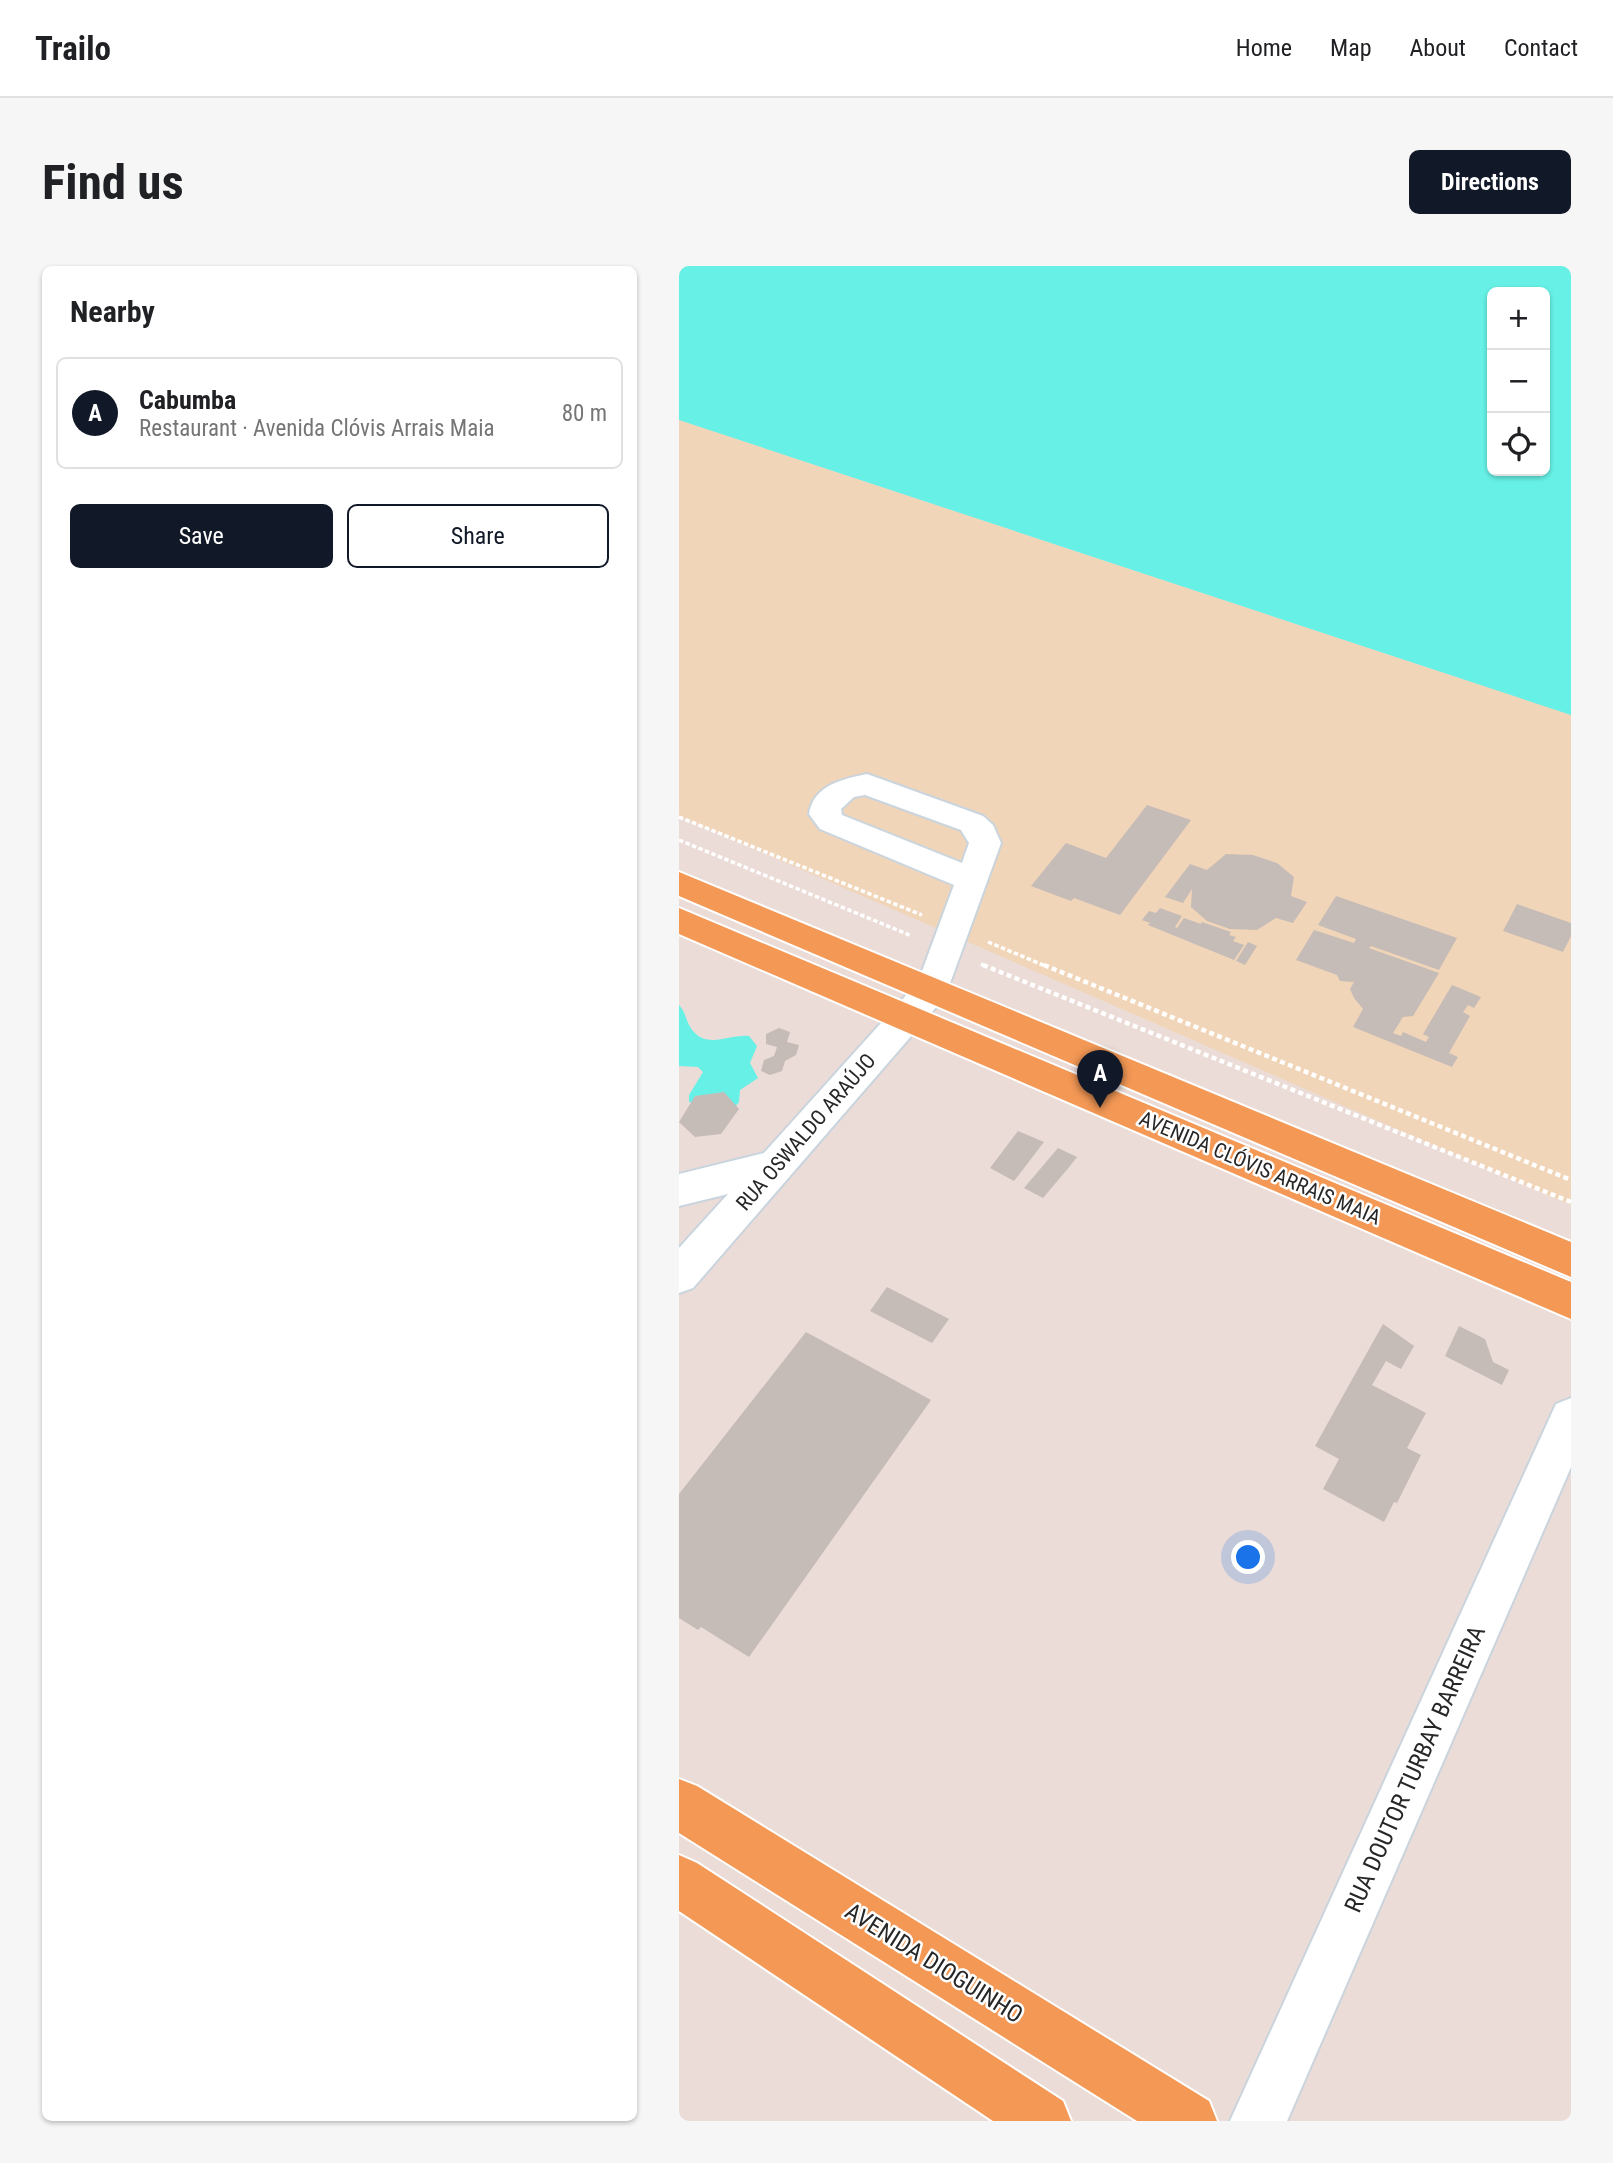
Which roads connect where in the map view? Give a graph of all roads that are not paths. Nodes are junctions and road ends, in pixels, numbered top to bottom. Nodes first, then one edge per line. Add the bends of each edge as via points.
1 (971, 879) dead end
2 (679, 883) edge
3 (679, 920) edge
4 (933, 988) junction
5 (908, 1016) junction
6 (776, 1166) junction
7 (679, 1190) edge
8 (1571, 1259) edge
9 (679, 1276) edge
10 (1571, 1301) edge
11 (1571, 1418) edge
12 (679, 1804) edge
13 (679, 1881) edge
14 (1043, 2121) edge
15 (1189, 2121) edge
16 (1258, 2121) edge

1 - 4 street
2 - 4 main road, AVENIDA CLÓVIS ARRAIS MAIA
3 - 5 main road, AVENIDA CLÓVIS ARRAIS MAIA
4 - 5 street, RUA OSWALDO ARAÚJO
4 - 8 main road, AVENIDA CLÓVIS ARRAIS MAIA
5 - 6 street, RUA OSWALDO ARAÚJO
5 - 10 main road, AVENIDA CLÓVIS ARRAIS MAIA
6 - 7 street
6 - 9 street, RUA OSWALDO ARAÚJO
11 - 16 street, RUA DOUTOR TURBAY BARREIRA
12 - 15 main road, AVENIDA DIOGUINHO
13 - 14 main road

